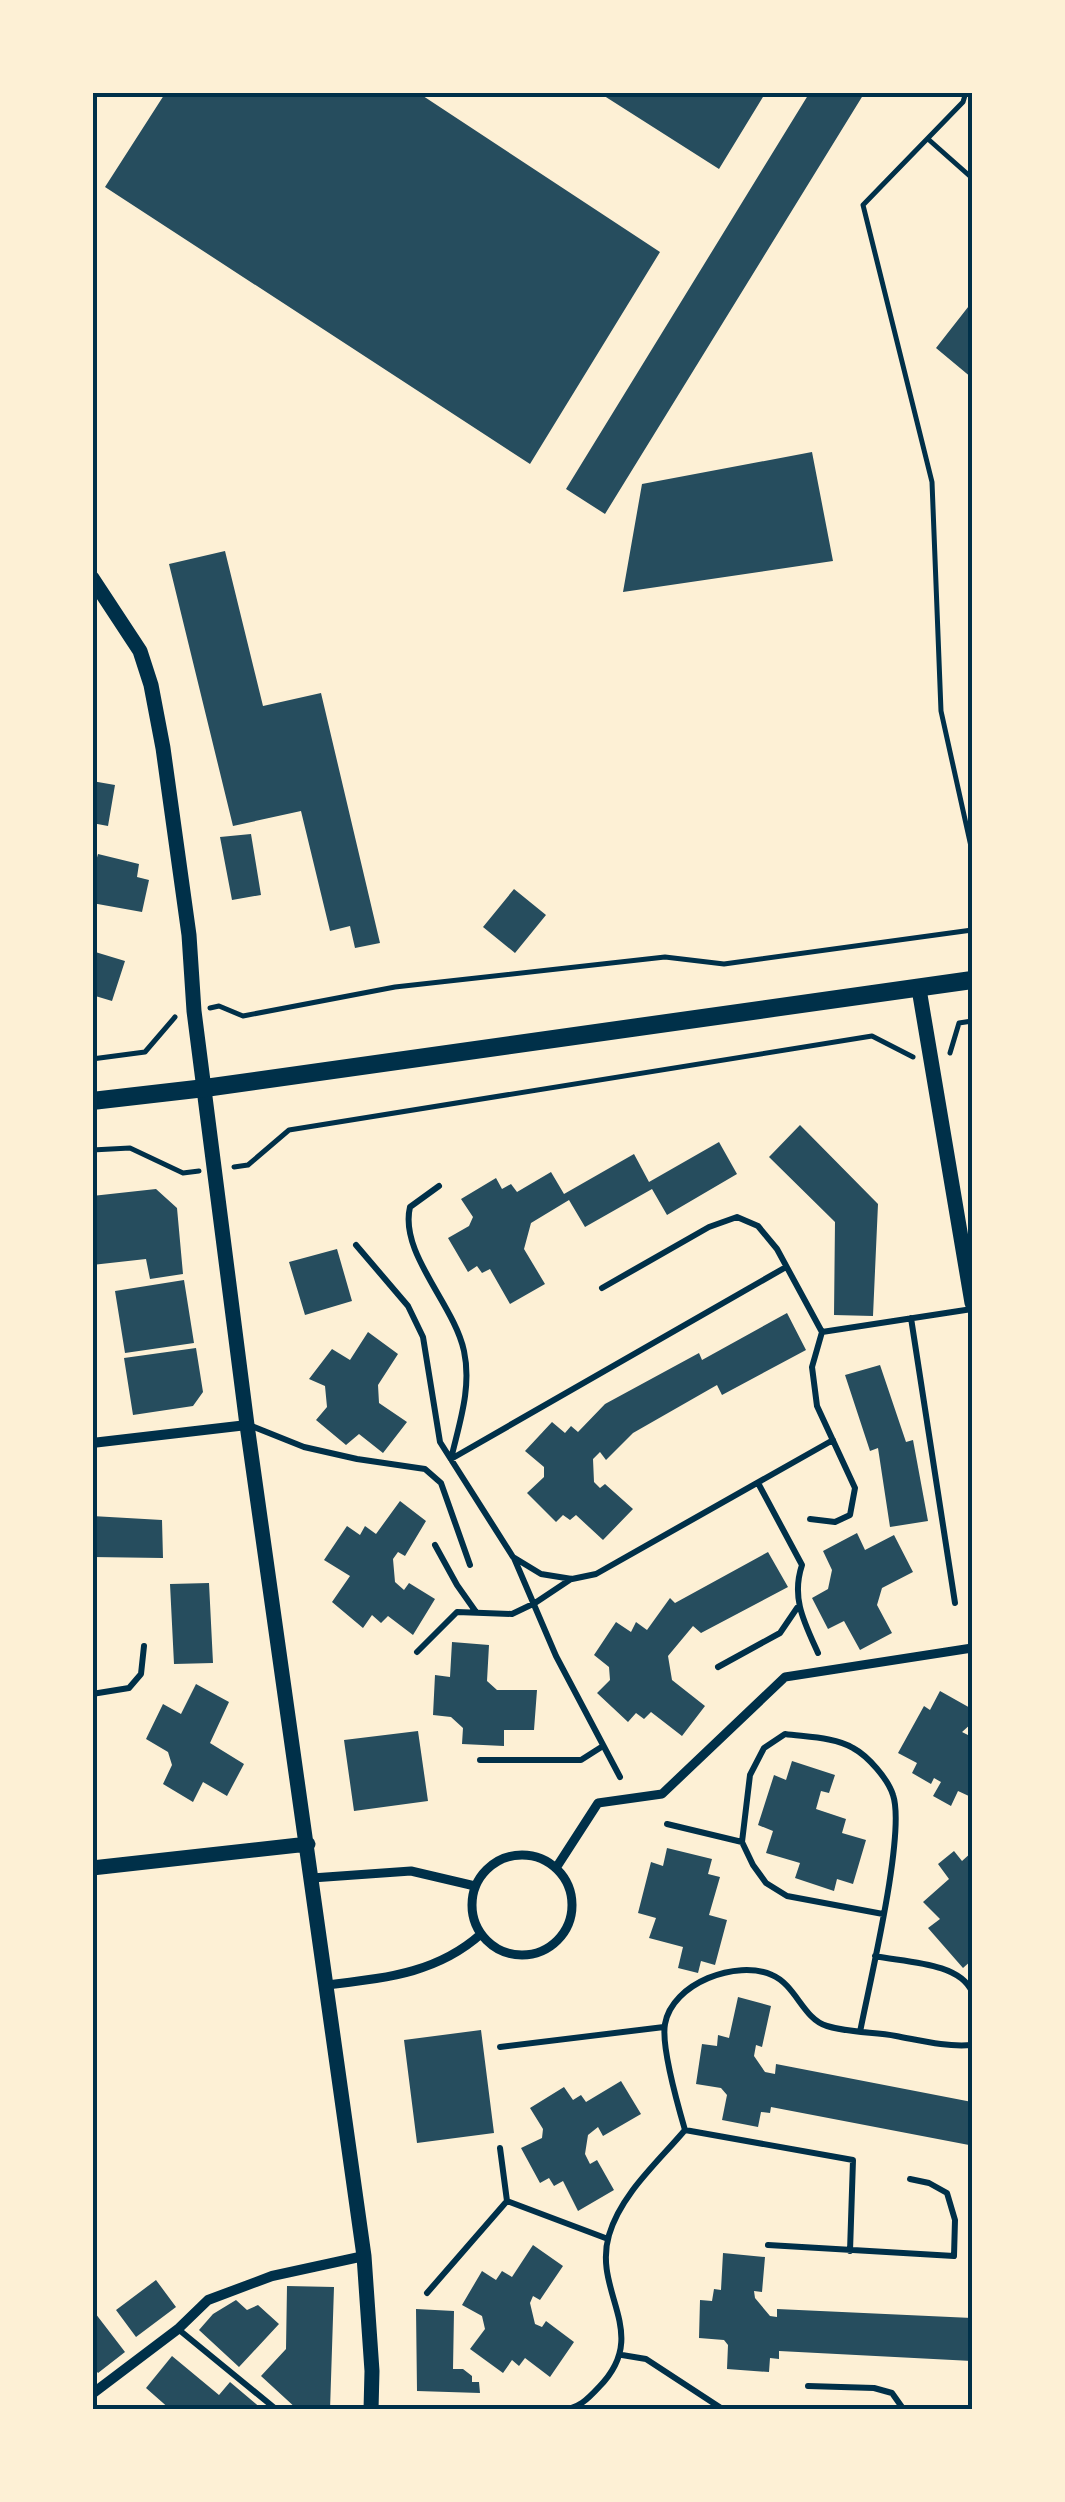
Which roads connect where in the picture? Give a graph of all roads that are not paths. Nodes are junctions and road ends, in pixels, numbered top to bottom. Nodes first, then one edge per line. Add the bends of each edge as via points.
1 (92, 578) edge
2 (972, 980) edge
3 (920, 988) junction
4 (205, 1088) junction
5 (92, 1101) edge
6 (439, 1186) dead end
7 (356, 1245) dead end
8 (786, 1267) junction
9 (602, 1288) dead end
10 (972, 1306) edge
11 (910, 1318) junction
12 (822, 1332) junction
13 (248, 1424) junction
14 (93, 1439) edge
15 (833, 1440) junction
16 (450, 1459) junction
17 (758, 1482) junction
18 (810, 1519) dead end
19 (434, 1545) dead end
20 (513, 1557) junction
21 (470, 1565) dead end
22 (572, 1578) junction
23 (955, 1603) dead end
24 (535, 1604) junction
25 (798, 1607) junction
26 (477, 1613) junction
27 (144, 1646) dead end
28 (972, 1648) edge
29 (417, 1652) dead end
30 (818, 1653) dead end
31 (718, 1666) dead end
32 (92, 1694) edge
33 (603, 1746) junction
34 (480, 1760) dead end
35 (620, 1777) dead end
36 (667, 1824) dead end
37 (742, 1842) junction
38 (308, 1844) junction
39 (92, 1868) edge
40 (556, 1868) junction
41 (312, 1878) junction
42 (476, 1886) junction
43 (883, 1914) junction
44 (481, 1934) junction
45 (875, 1956) junction
46 (327, 1985) junction
47 (972, 1992) edge
48 (664, 2027) junction
49 (860, 2032) junction
50 (972, 2045) edge
51 (500, 2046) dead end
52 (685, 2130) junction
53 (500, 2148) dead end
54 (910, 2179) dead end
55 (508, 2201) junction
56 (608, 2239) junction
57 (768, 2245) dead end
58 (850, 2251) junction
59 (364, 2256) junction
60 (427, 2293) dead end
61 (178, 2329) junction
62 (622, 2355) junction
63 (808, 2386) dead end
64 (92, 2394) edge
65 (576, 2409) edge
66 (277, 2410) edge
67 (371, 2410) edge
68 (561, 2410) edge
69 (724, 2410) edge
70 (904, 2410) edge

1 - 4 street via 140,650 152,685
2 - 3 main road
3 - 4 main road
3 - 10 street
4 - 5 main road
4 - 13 street
6 - 16 lane via 410,1207 406,1223 464,1351 464,1407
7 - 16 lane via 408,1306 423,1337 440,1442
8 - 9 lane via 758,1226 737,1216
8 - 12 lane
8 - 16 lane
10 - 11 lane
11 - 12 lane
11 - 23 lane
12 - 15 lane via 812,1367 816,1406
13 - 14 street
13 - 21 lane via 304,1447 425,1469 440,1483
13 - 38 street
15 - 17 lane
15 - 18 lane via 855,1488 850,1515 834,1522
16 - 20 lane
17 - 22 lane via 609,1567
17 - 25 lane via 802,1564
19 - 26 lane
20 - 22 lane via 542,1574
20 - 24 lane
22 - 24 lane
24 - 26 lane via 512,1614
24 - 33 lane
25 - 30 lane
25 - 31 lane via 780,1633
26 - 29 lane via 457,1612
27 - 32 lane via 141,1674 130,1688
28 - 40 street via 785,1676 662,1794 598,1803
33 - 34 lane via 581,1760
33 - 35 lane
36 - 37 lane
37 - 43 lane via 766,1882 787,1896
37 - 43 lane via 750,1775 764,1748 785,1734 852,1747 893,1794 897,1824
38 - 39 street
38 - 41 street
40 - 42 street via 543,1858 511,1856 484,1872
40 - 44 street via 572,1896 572,1913 556,1943 525,1956 508,1954
41 - 42 street via 411,1871
41 - 46 street
42 - 44 street via 472,1902
43 - 45 lane
44 - 46 street via 421,1971
45 - 47 lane via 957,1974
45 - 49 lane
46 - 59 street
48 - 49 lane via 687,1992 710,1976 738,1969 768,1972 787,1982 823,2025
48 - 51 lane
48 - 52 lane
49 - 50 lane
52 - 56 lane via 620,2206
52 - 58 lane via 853,2160
53 - 55 lane
54 - 58 lane via 946,2193 954,2256
55 - 56 lane
55 - 60 lane
56 - 62 lane via 606,2273 620,2318
57 - 58 lane
59 - 61 street via 241,2285 208,2300
59 - 67 street
61 - 64 street
61 - 66 lane
62 - 65 lane
62 - 69 lane via 646,2359
63 - 70 lane via 874,2388 892,2393
65 - 68 lane

